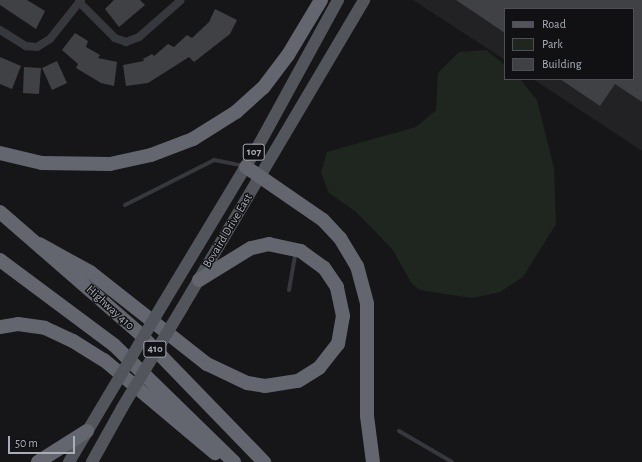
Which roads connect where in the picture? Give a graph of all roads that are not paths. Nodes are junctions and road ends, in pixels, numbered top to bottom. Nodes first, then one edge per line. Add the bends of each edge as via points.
1 (321, 0) edge
2 (338, 0) edge
3 (364, 0) edge
4 (80, 1) edge
5 (180, 1) dead end
6 (0, 30) edge
7 (0, 153) edge
8 (246, 166) junction
9 (261, 177) junction
10 (125, 204) dead end
11 (0, 212) edge
12 (39, 244) junction
13 (296, 249) junction
14 (0, 260) edge
15 (199, 280) junction
16 (290, 290) dead end
17 (0, 327) edge
18 (87, 431) junction
19 (399, 431) dead end
20 (233, 461) edge
21 (38, 462) edge
22 (69, 462) edge
23 (92, 462) edge
24 (264, 462) edge
25 (373, 462) edge
26 (452, 462) edge

1 - 7 highway via 288,55 263,88 236,112 193,138 151,155 110,164 42,163
2 - 8 main road, Bovaird Drive East / 107
3 - 9 main road, Bovaird Drive East / 107
4 - 5 street via 115,38 126,42 139,37
4 - 6 street via 50,39 37,47 26,46
8 - 9 highway
8 - 10 lane via 214,160
8 - 18 main road, Bovaird Drive East / 107, bridge
9 - 15 main road, Bovaird Drive East / 107
9 - 25 highway via 323,220 344,244 357,266 367,304 367,416
11 - 12 highway, Highway 410 / 410
12 - 13 highway via 90,272 208,364 233,378 265,386 282,386 312,374 332,354 341,332 343,316 337,287 316,260
12 - 24 highway, Highway 410 / 410 via 139,333
13 - 15 highway via 269,244 251,248
13 - 16 lane
14 - 20 highway, 410 via 114,346
15 - 23 main road, Bovaird Drive East / 107, bridge
17 - 20 highway via 18,324 45,328 74,341 104,360 217,455
18 - 21 highway
18 - 22 main road, Bovaird Drive East / 107
19 - 26 lane

